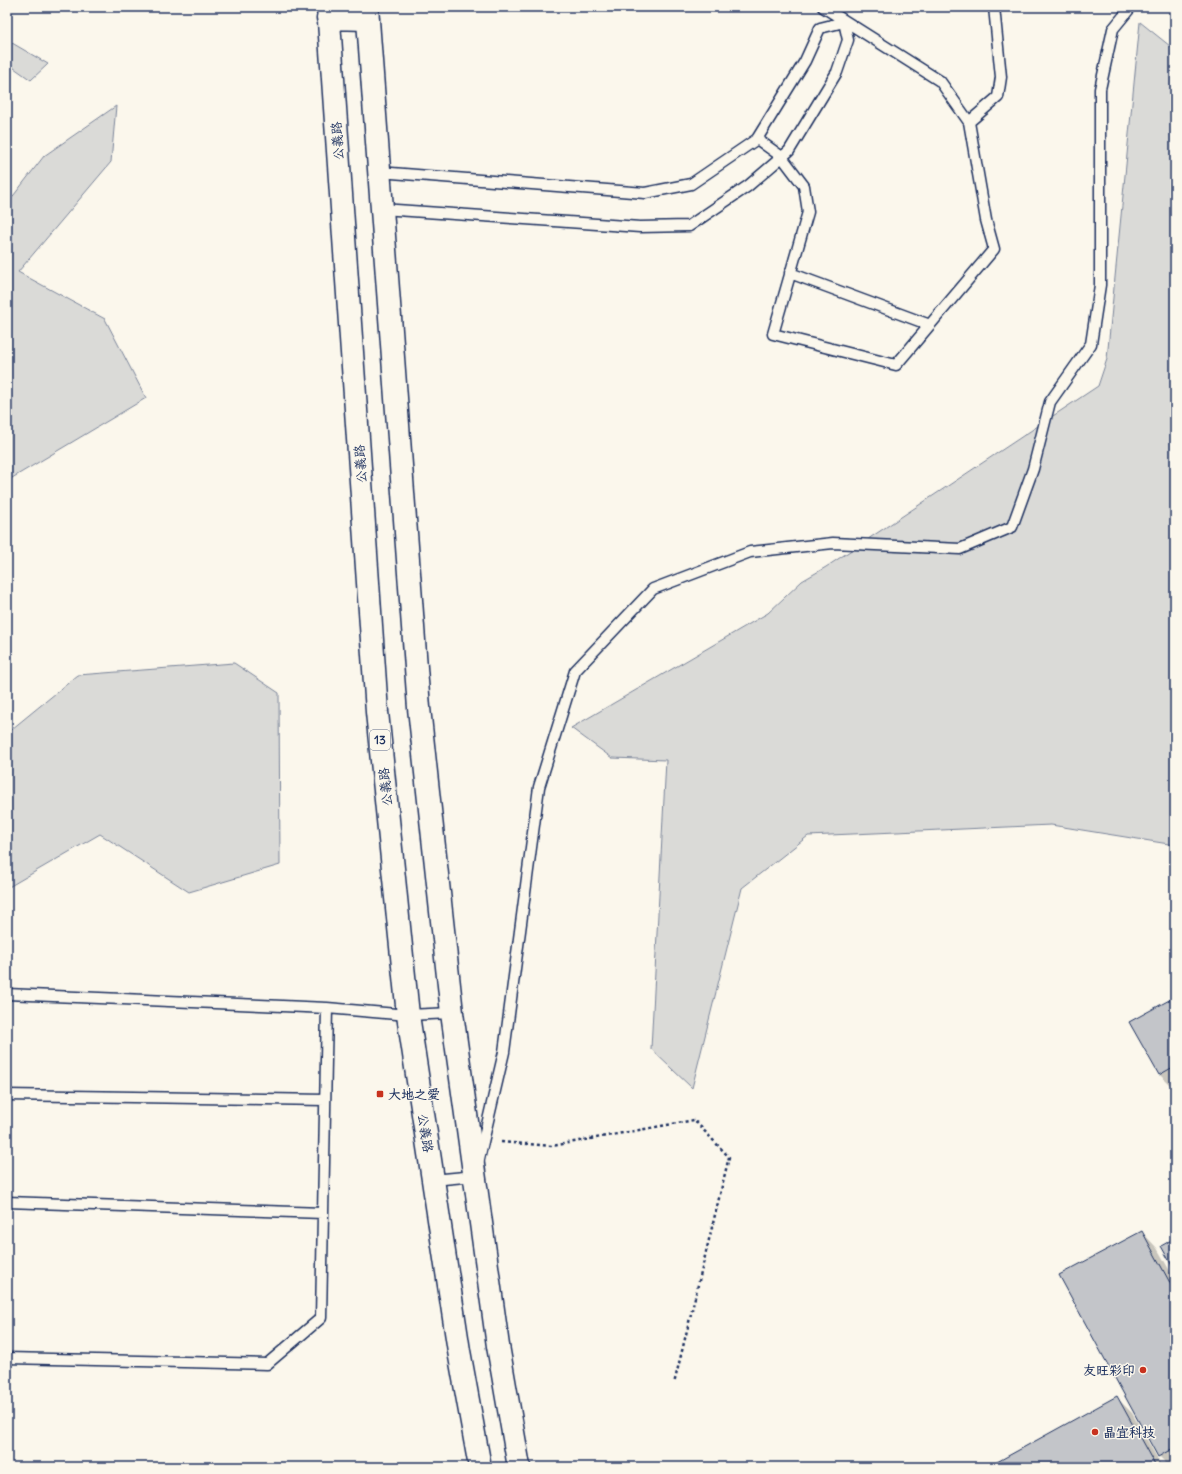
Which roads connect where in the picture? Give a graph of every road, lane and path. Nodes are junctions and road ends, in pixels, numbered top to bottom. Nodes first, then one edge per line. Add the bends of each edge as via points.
1 (823, 7) edge
2 (994, 7) edge
3 (1131, 7) edge
4 (328, 12) edge
5 (367, 13) edge
6 (844, 22) junction
7 (968, 122) junction
8 (757, 139) junction
9 (782, 157) junction
10 (379, 172) junction
11 (382, 209) junction
12 (790, 274) junction
13 (930, 325) junction
14 (7, 994) edge
15 (327, 1008) junction
16 (452, 1013) junction
17 (408, 1015) junction
18 (7, 1095) edge
19 (325, 1100) junction
20 (483, 1141) junction
21 (475, 1176) junction
22 (433, 1180) junction
23 (7, 1202) edge
24 (323, 1213) junction
25 (7, 1358) edge
26 (674, 1384) dead end
27 (480, 1467) edge
28 (519, 1467) edge

1 - 6 lane
2 - 7 lane via 1000,77 998,97
3 - 20 lane via 1113,29 1100,88 1100,285 1091,344 1050,402 1032,469 1012,527 960,549 833,543 750,552 652,589 575,671 539,787 504,1052
4 - 5 main road
4 - 17 main road, 公義路 / 13 via 378,712
5 - 10 main road
6 - 7 lane via 940,81
6 - 8 lane via 820,28 805,61
6 - 9 lane via 848,40 837,72 790,151
7 - 13 lane via 986,220 994,249
8 - 9 lane
8 - 10 lane via 691,184 645,193
9 - 11 lane via 748,186 689,226 640,227
9 - 12 lane via 804,186 808,212
10 - 11 main road
11 - 16 main road via 419,708
12 - 13 lane
12 - 13 lane via 774,334 896,365
14 - 15 lane
15 - 17 lane
15 - 19 lane
16 - 17 lane
16 - 21 main road
17 - 22 main road, 公義路 / 13
18 - 19 lane
19 - 24 lane
20 - 21 lane
20 - 26 path via 552,1146 694,1120 729,1157
21 - 22 lane
21 - 28 main road via 498,1346
22 - 27 main road, 公義路 / 13
23 - 24 lane
24 - 25 lane via 321,1318 267,1364

